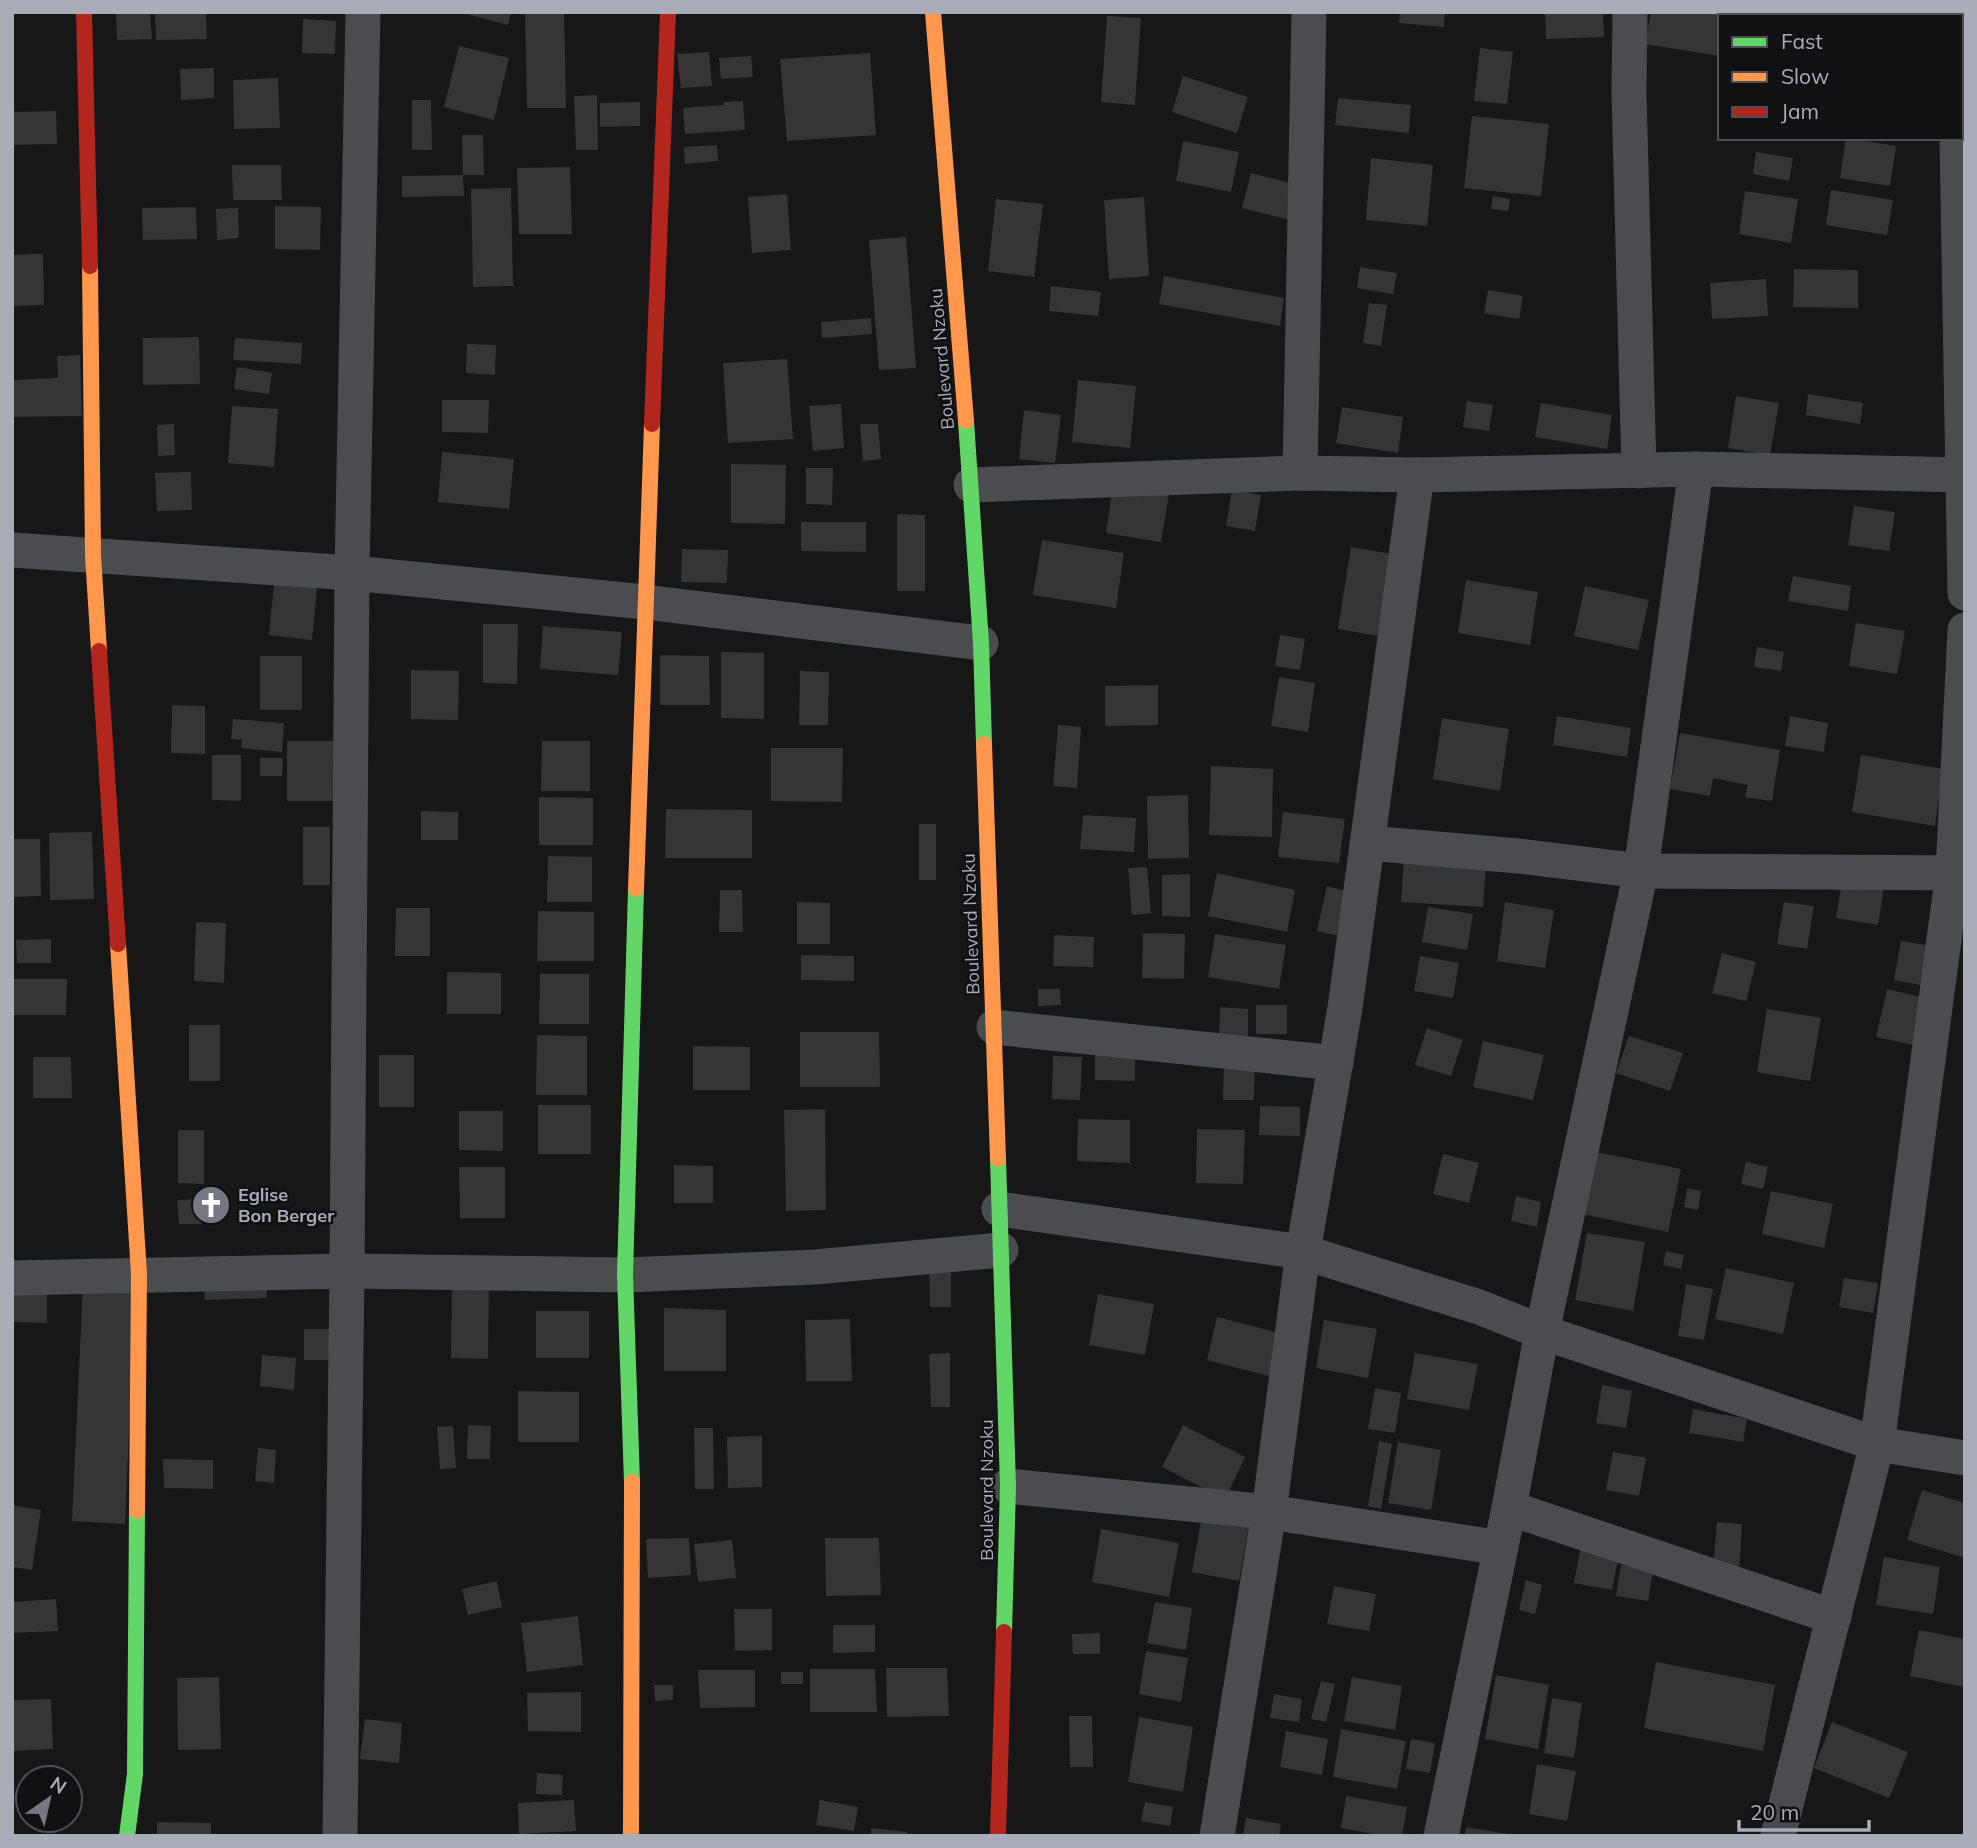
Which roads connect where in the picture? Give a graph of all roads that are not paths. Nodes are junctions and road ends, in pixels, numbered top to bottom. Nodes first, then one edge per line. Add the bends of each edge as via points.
1 (84, 12) edge
2 (363, 12) edge
3 (668, 12) edge
4 (933, 12) edge
5 (1309, 12) edge
6 (1630, 12) edge
7 (1956, 140) edge
8 (1696, 468) junction
9 (1639, 471) junction
10 (1300, 473) junction
11 (1418, 475) junction
12 (1963, 475) edge
13 (971, 485) junction
14 (12, 550) edge
15 (93, 555) junction
16 (352, 573) junction
17 (1965, 593) edge
18 (645, 602) junction
19 (1965, 630) edge
20 (981, 643) junction
21 (1368, 843) junction
22 (1641, 871) junction
23 (1959, 872) edge
24 (994, 1027) junction
25 (1336, 1063) junction
26 (999, 1209) junction
27 (1001, 1250) junction
28 (1304, 1252) junction
29 (347, 1271) junction
30 (139, 1273) junction
31 (625, 1275) junction
32 (12, 1278) edge
33 (1542, 1332) junction
34 (1877, 1444) junction
35 (1965, 1458) edge
36 (1008, 1486) junction
37 (1509, 1508) junction
38 (1269, 1513) junction
39 (1501, 1548) junction
40 (1834, 1617) junction
41 (127, 1836) edge
42 (340, 1836) edge
43 (631, 1836) edge
44 (998, 1836) edge
45 (1217, 1836) edge
46 (1441, 1836) edge
47 (1778, 1836) edge

1 - 15 street
2 - 16 street
3 - 18 street
4 - 13 street, Boulevard Nzoku
5 - 10 street
6 - 9 street
7 - 12 street
8 - 9 street
8 - 12 street
8 - 22 street
9 - 11 street
10 - 11 street
10 - 13 street
11 - 21 street
12 - 17 street
13 - 20 street, Boulevard Nzoku
14 - 15 street
15 - 16 street
15 - 30 street
16 - 18 street
16 - 29 street
18 - 20 street
18 - 31 street
19 - 23 street
20 - 24 street, Boulevard Nzoku
21 - 22 street
21 - 25 street
22 - 23 street
22 - 33 street
23 - 34 street
24 - 25 street
24 - 26 street, Boulevard Nzoku
25 - 28 street
26 - 27 street, Boulevard Nzoku
26 - 28 street
27 - 31 street via 815,1267
27 - 36 street, Boulevard Nzoku
28 - 33 street via 1479,1307
28 - 38 street
29 - 30 street
29 - 31 street
29 - 42 street
30 - 32 street
30 - 41 street via 135,1774
31 - 43 street via 633,1504
33 - 34 street
33 - 37 street
34 - 35 street
34 - 40 street
36 - 38 street
36 - 44 street, Boulevard Nzoku
37 - 39 street
37 - 40 street
38 - 39 street
38 - 45 street
39 - 46 street
40 - 47 street

